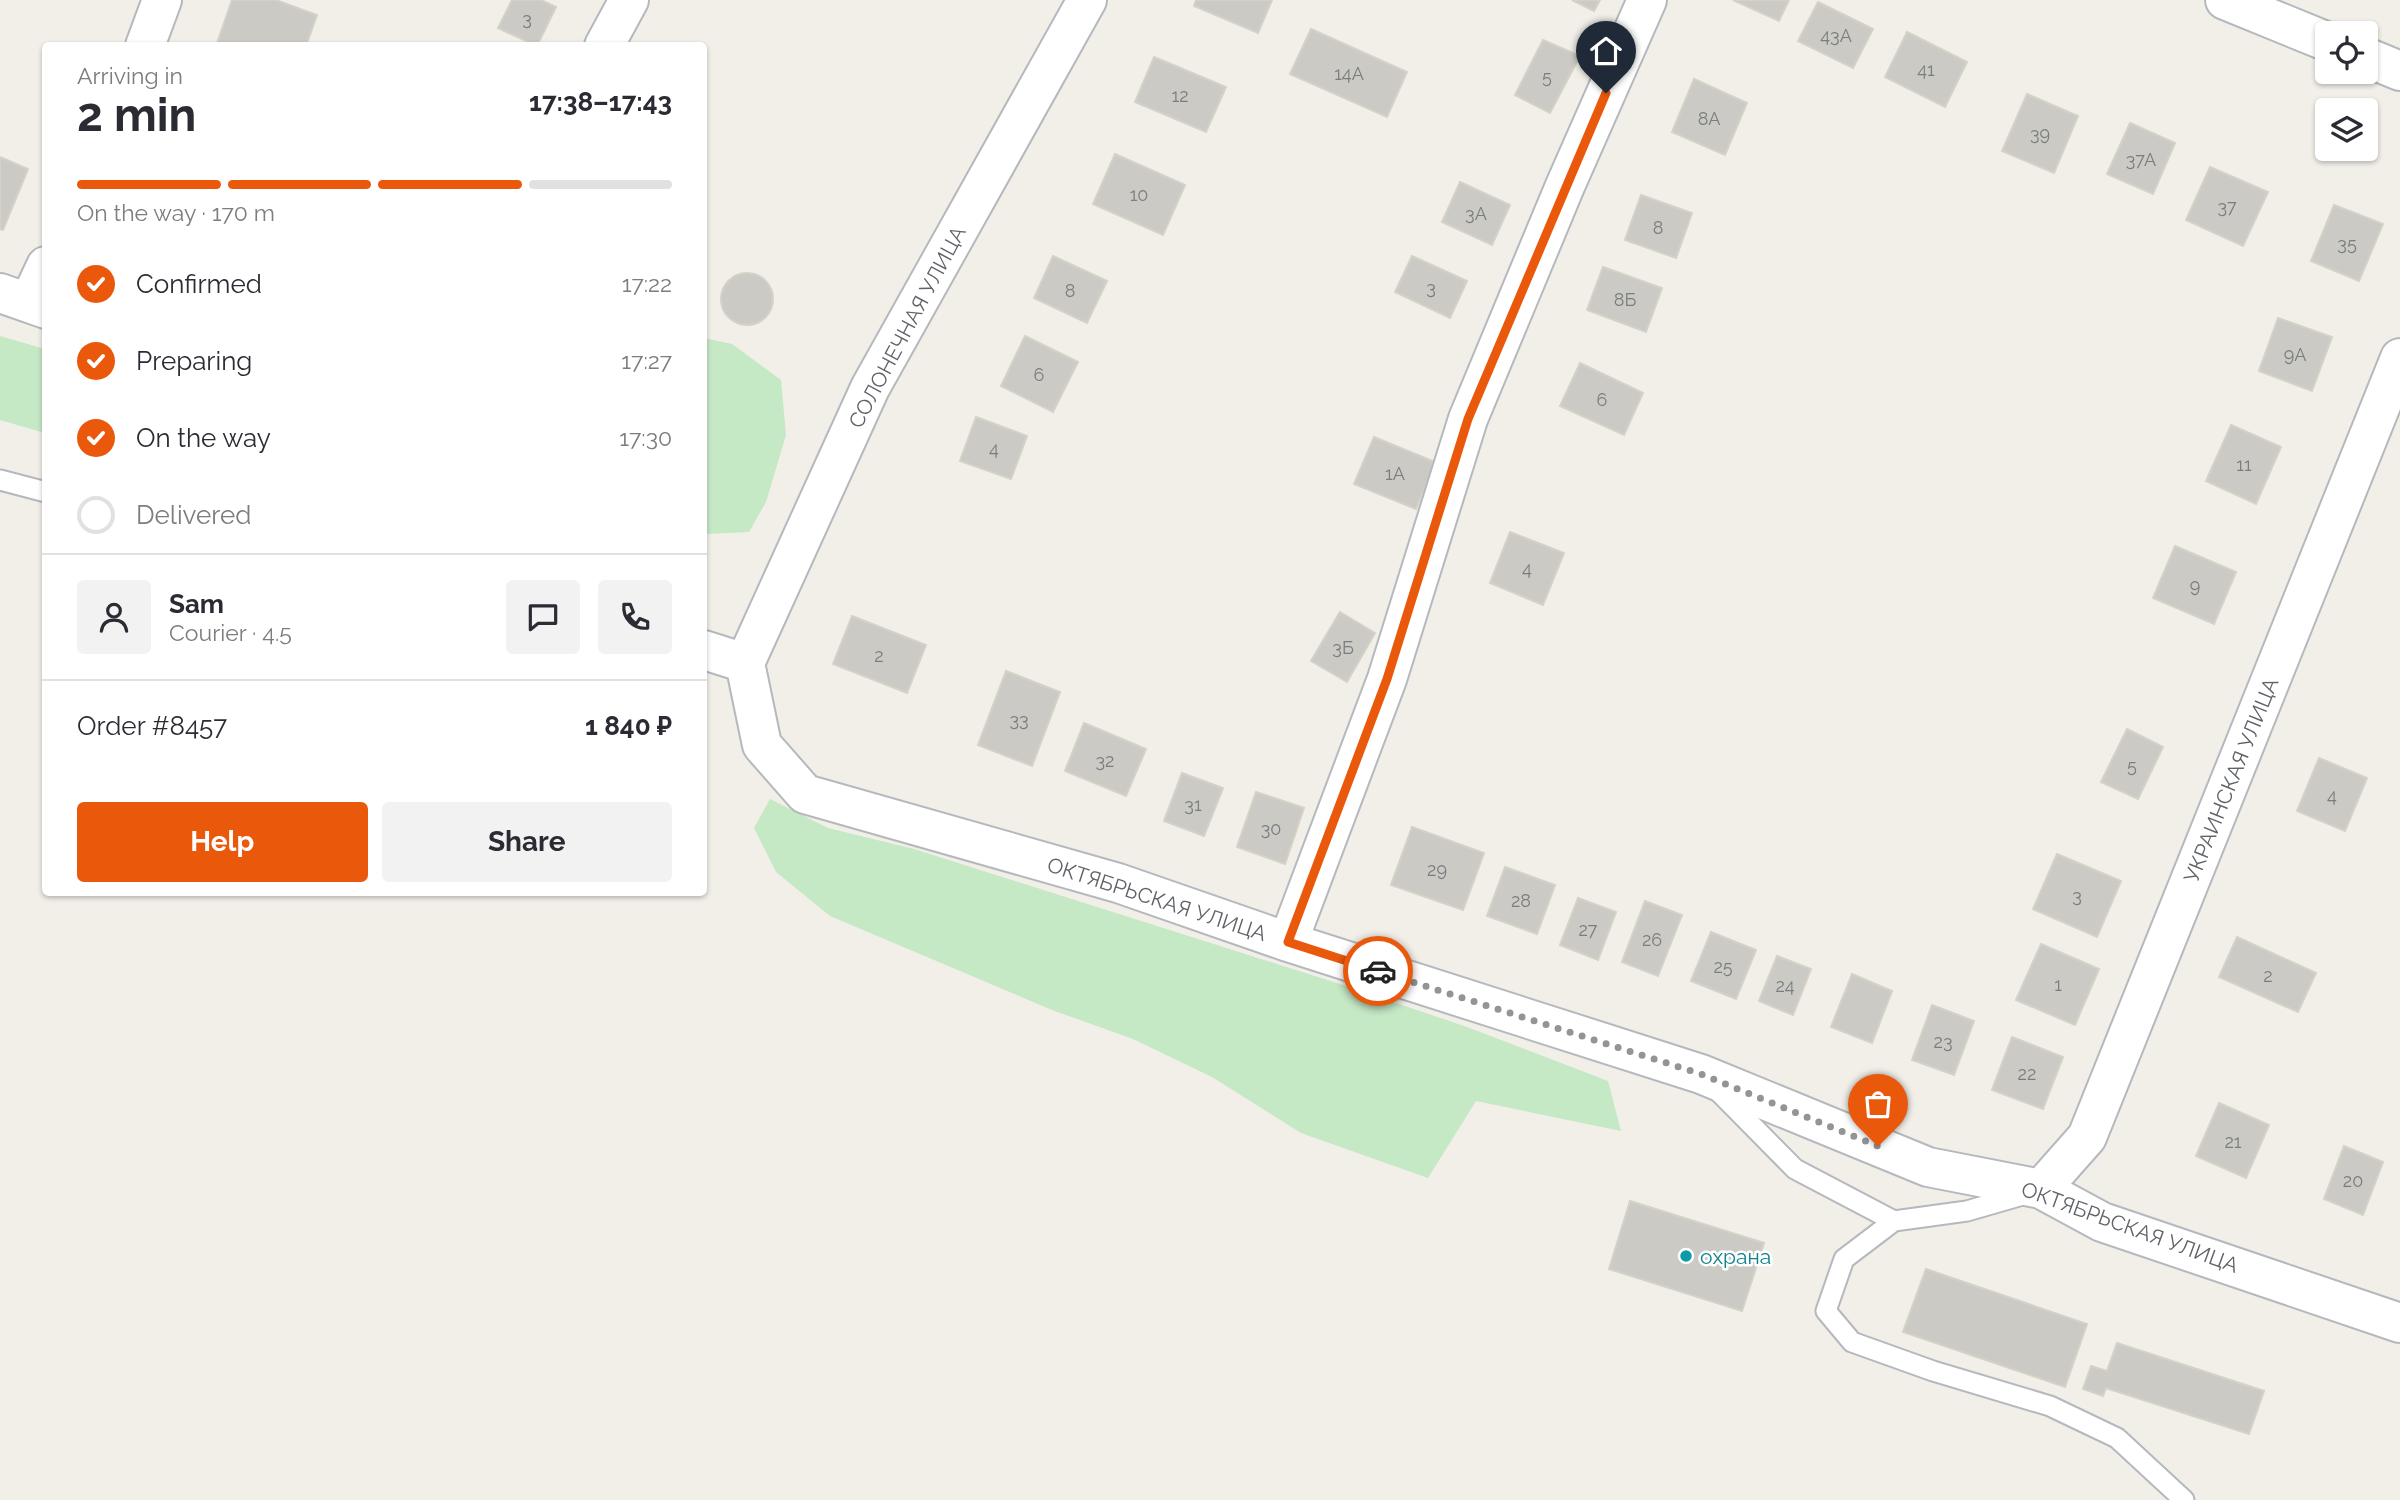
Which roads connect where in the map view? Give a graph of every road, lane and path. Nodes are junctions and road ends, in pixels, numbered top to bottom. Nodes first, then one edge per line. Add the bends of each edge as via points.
1 (162, 0) edge
2 (629, 0) edge
3 (1087, 0) edge
4 (1647, 0) edge
5 (2225, 0) edge
6 (2315, 37) edge
7 (146, 42) edge
8 (606, 42) edge
9 (2378, 62) edge
10 (2400, 71) edge
11 (42, 273) edge
12 (25, 301) edge
13 (2400, 358) edge
14 (0, 480) edge
15 (42, 491) edge
16 (707, 651) edge
17 (745, 663) junction
18 (1288, 942) junction
19 (1701, 1074) junction
20 (2041, 1189) junction
21 (1894, 1221) junction
22 (2400, 1323) edge
23 (2184, 1500) edge

1 - 7 street
2 - 8 street
3 - 17 street, СОЛОНЕЧНАЯ УЛИЦА via 870,388
4 - 18 street via 1468,419 1387,679
5 - 6 street
9 - 10 street
11 - 12 street
13 - 20 street, УКРАИНСКАЯ УЛИЦА via 2087,1137
14 - 15 lane
16 - 17 street
17 - 18 street, ОКТЯБРЬСКАЯ УЛИЦА via 762,745 805,794 1118,883
18 - 19 street, ОКТЯБРЬСКАЯ УЛИЦА
19 - 20 street, ОКТЯБРЬСКАЯ УЛИЦА via 1928,1167
19 - 21 lane via 1794,1169
20 - 21 lane via 1967,1211
20 - 22 street, ОКТЯБРЬСКАЯ УЛИЦА via 2102,1222
21 - 23 lane via 1844,1259 1826,1311 1852,1342 2050,1406 2117,1438

